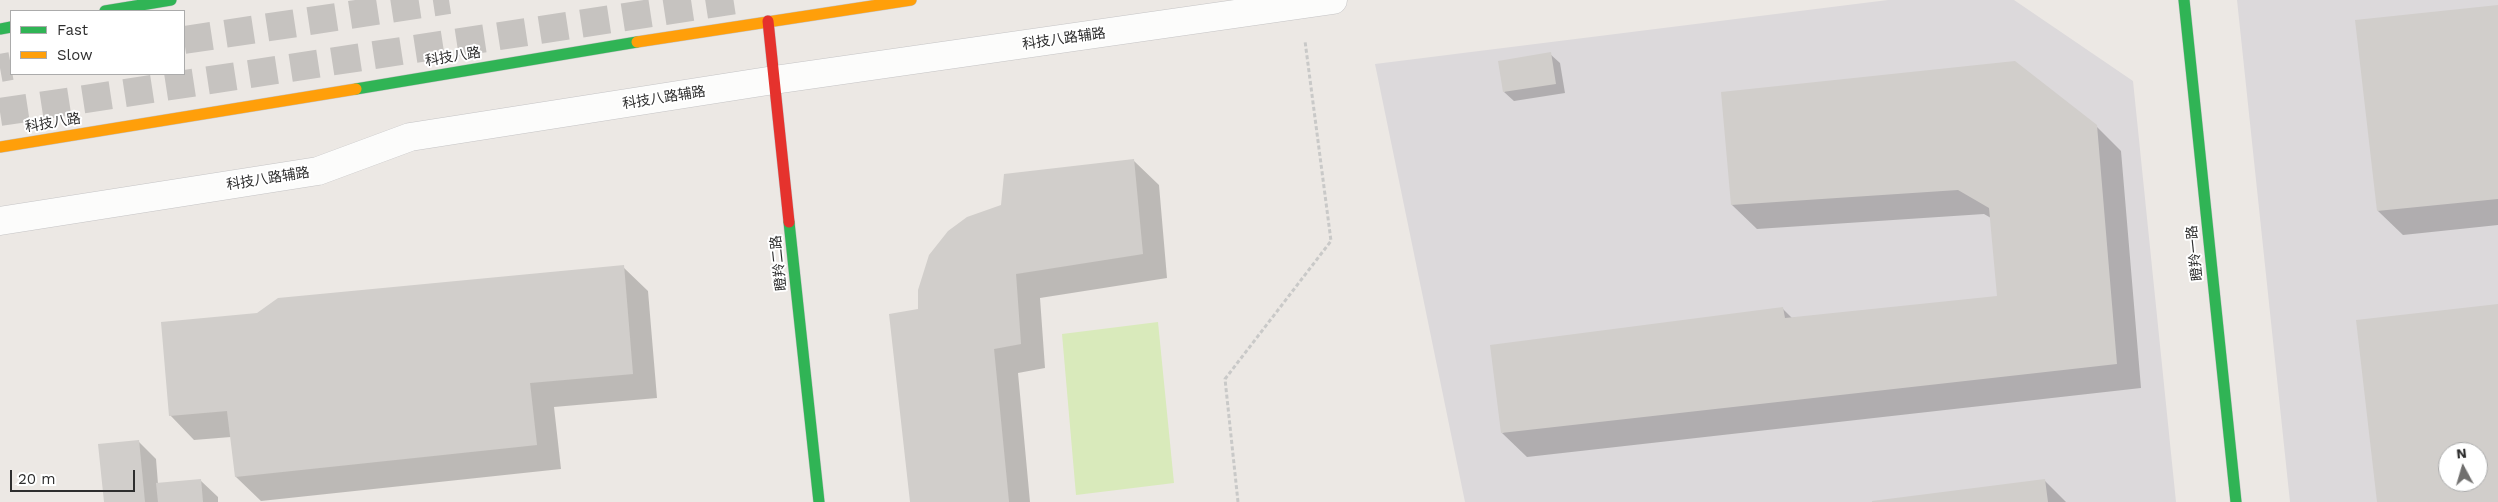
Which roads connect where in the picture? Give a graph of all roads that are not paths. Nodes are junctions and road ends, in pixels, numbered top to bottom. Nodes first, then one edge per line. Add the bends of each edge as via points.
1 (171, 0) edge
2 (911, 0) edge
3 (1333, 0) edge
4 (2184, 0) edge
5 (111, 10) edge
6 (768, 21) junction
7 (774, 80) junction
8 (0, 146) edge
9 (0, 221) edge
10 (819, 502) edge
11 (2236, 502) edge

1 - 5 main road
2 - 6 main road, 科技八路
3 - 7 street, 科技八路辅路
4 - 11 main road, 瞪羚一路
6 - 7 main road, 瞪羚二路
6 - 8 main road, 科技八路
7 - 9 street, 科技八路辅路 via 410,137 318,171
7 - 10 main road, 瞪羚二路

